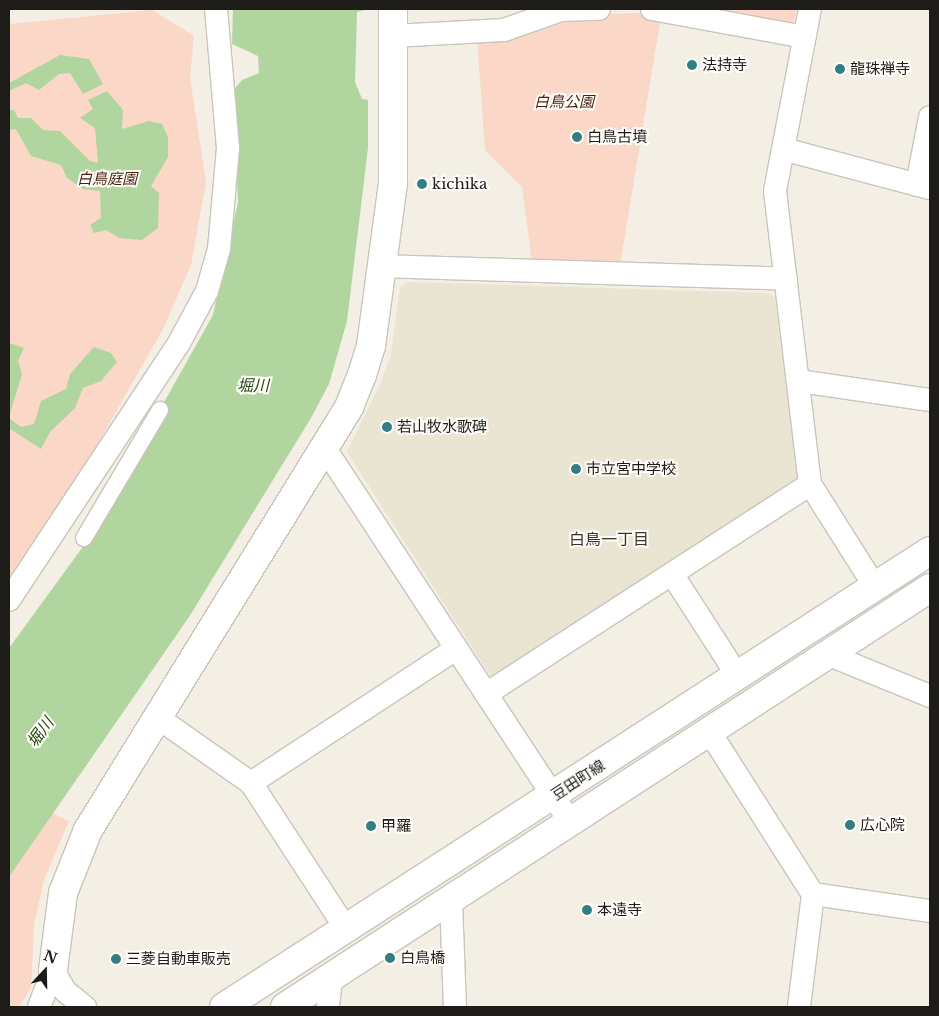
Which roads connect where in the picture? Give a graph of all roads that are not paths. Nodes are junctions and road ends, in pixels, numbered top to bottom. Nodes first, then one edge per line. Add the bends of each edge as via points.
1 (216, 9) edge
2 (393, 9) edge
3 (561, 9) edge
4 (599, 9) edge
5 (652, 9) edge
6 (810, 9) edge
7 (393, 36) junction
8 (804, 37) junction
9 (930, 117) edge
10 (783, 149) junction
11 (924, 186) edge
12 (382, 266) junction
13 (786, 279) junction
14 (799, 381) junction
15 (930, 400) edge
16 (160, 410) dead end
17 (324, 447) junction
18 (810, 484) junction
19 (84, 538) dead end
20 (930, 551) edge
21 (672, 574) junction
22 (875, 587) junction
23 (930, 588) edge
24 (9, 600) edge
25 (456, 649) junction
26 (827, 654) junction
27 (737, 675) junction
28 (486, 694) junction
29 (930, 696) edge
30 (156, 717) junction
31 (709, 731) junction
32 (251, 783) junction
33 (553, 797) junction
34 (570, 822) junction
35 (813, 894) junction
36 (451, 900) junction
37 (930, 911) edge
38 (346, 929) junction
39 (53, 970) junction
40 (331, 977) junction
41 (39, 1007) edge
42 (85, 1007) edge
43 (224, 1007) edge
44 (285, 1007) edge
45 (328, 1007) edge
46 (456, 1007) edge
47 (799, 1007) edge

1 - 24 street via 228,148 220,249 207,290 174,352
2 - 7 street
3 - 4 street
3 - 7 street via 504,30
5 - 8 street
6 - 8 street
7 - 12 street via 395,152
8 - 10 street
9 - 11 street
10 - 11 street
10 - 13 street via 775,191
12 - 13 street
12 - 17 street via 368,356 349,407
13 - 14 street
14 - 15 street
14 - 18 street
16 - 19 street
17 - 25 street
17 - 30 street
18 - 21 street
18 - 22 street
20 - 22 street, 豆田町線
21 - 27 street
21 - 28 street
22 - 27 street, 豆田町線
23 - 26 street, 豆田町線
25 - 28 street
25 - 32 street
26 - 29 street
26 - 31 street, 豆田町線
27 - 33 street, 豆田町線
28 - 33 street
30 - 32 street
30 - 39 street via 88,830 74,860 56,924
31 - 34 street, 豆田町線
31 - 35 street
32 - 38 street
33 - 34 street
33 - 38 street, 豆田町線
34 - 36 street, 豆田町線
35 - 37 street
35 - 47 street
36 - 40 street, 豆田町線
36 - 46 street
38 - 43 street, 豆田町線
39 - 41 street
39 - 42 street via 65,991
40 - 44 street, 豆田町線
40 - 45 street

